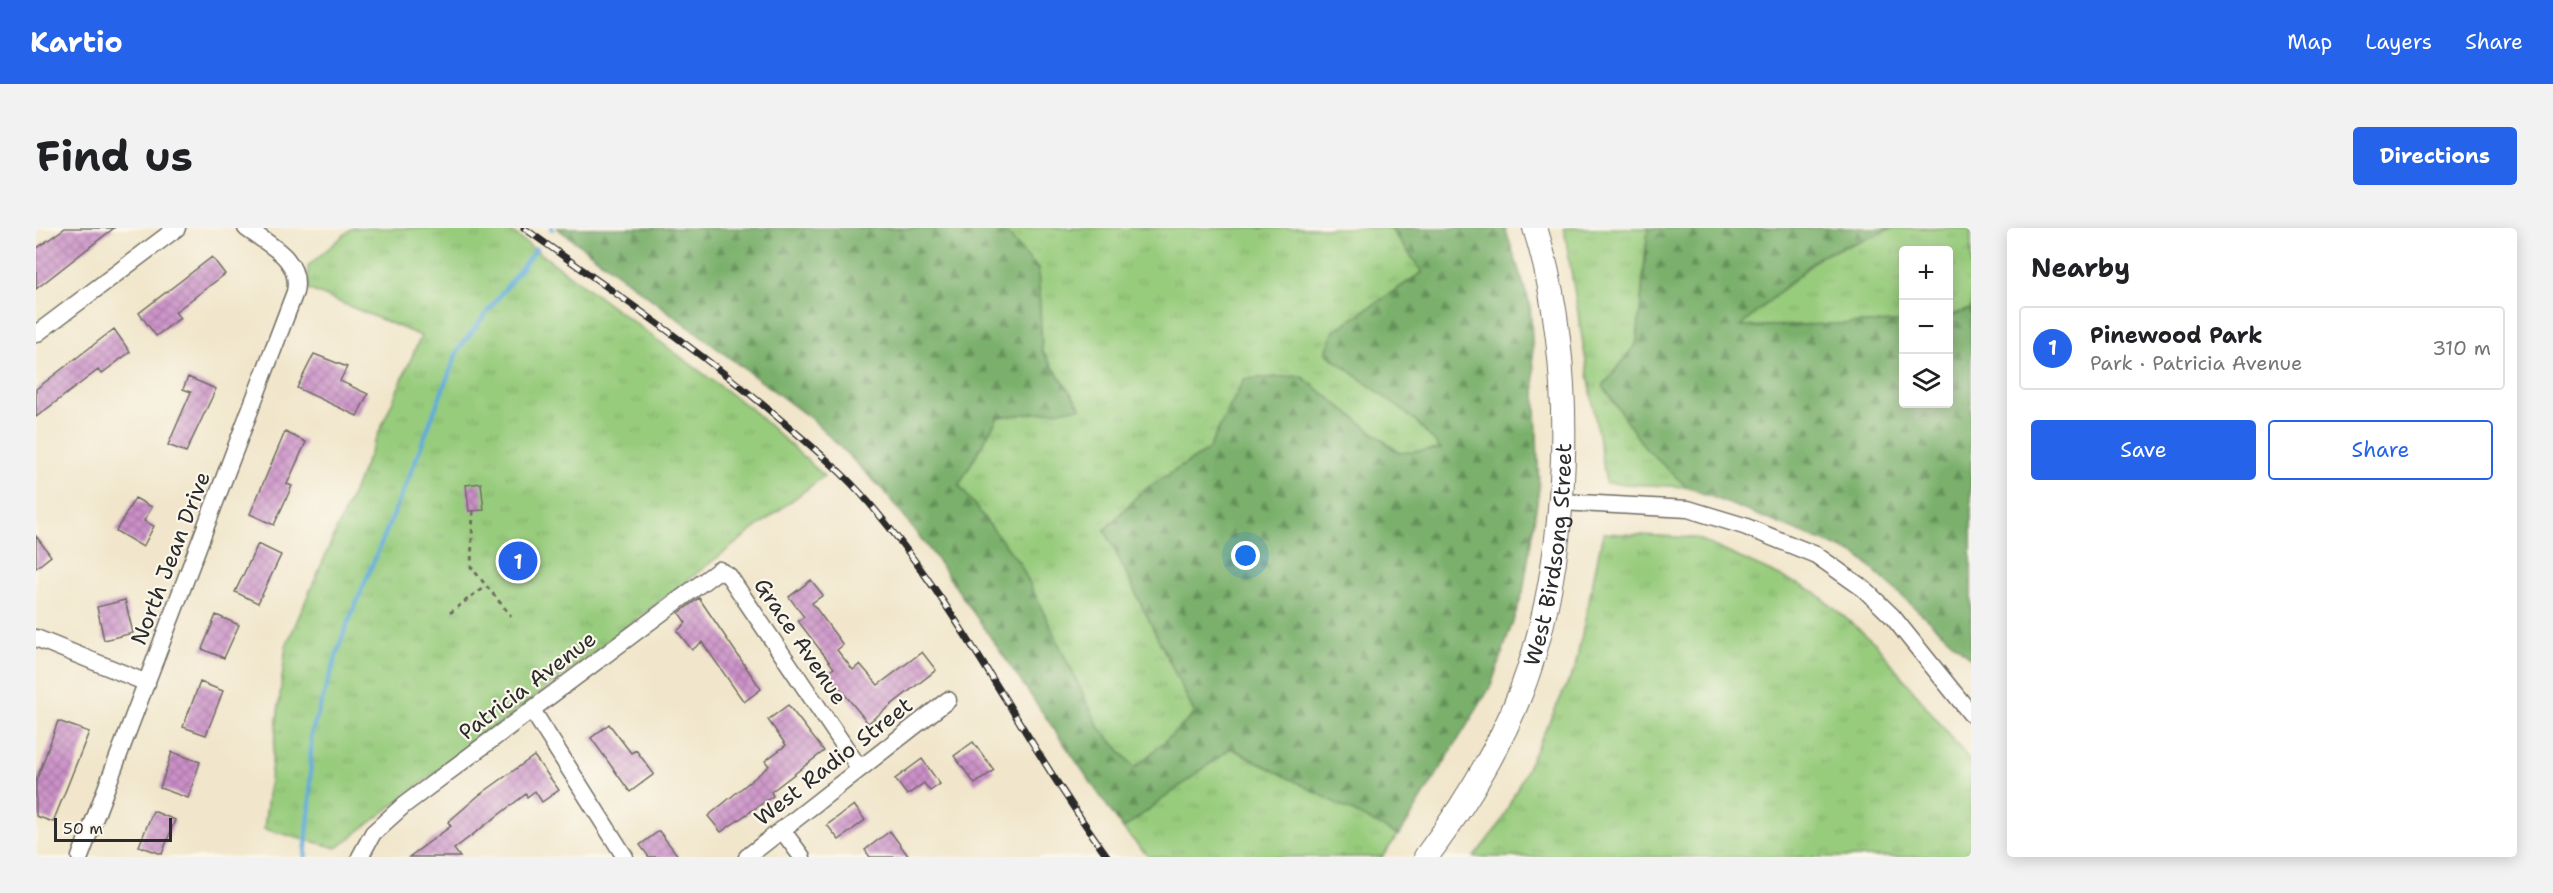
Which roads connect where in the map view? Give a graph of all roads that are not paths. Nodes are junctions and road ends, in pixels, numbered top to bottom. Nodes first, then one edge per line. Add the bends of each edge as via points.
1 (177, 228) edge
2 (246, 228) edge
3 (1534, 228) edge
4 (36, 334) edge
5 (1561, 502) junction
6 (722, 570) joint
7 (36, 638) edge
8 (147, 683) junction
9 (948, 700) dead end
10 (532, 710) junction
11 (1971, 714) edge
12 (860, 769) junction
13 (782, 830) junction
14 (363, 851) edge
15 (80, 857) edge
16 (626, 857) edge
17 (747, 857) edge
18 (802, 857) edge
19 (1426, 857) edge

1 - 4 street
2 - 8 street, North Jean Drive via 288,259 297,275 292,303
3 - 5 street, West Birdsong Street via 1551,297 1559,368
5 - 11 street via 1667,506 1706,513 1816,555 1892,616
5 - 19 street, West Birdsong Street via 1541,626 1520,694 1478,779
6 - 10 street, Patricia Avenue via 712,573
6 - 12 street, Grace Avenue
7 - 8 street
8 - 15 street, North Jean Drive
9 - 12 street, West Radio Street
10 - 14 street, Patricia Avenue via 404,805 377,828
10 - 16 street
12 - 13 street, West Radio Street
13 - 17 street, West Radio Street
13 - 18 street

